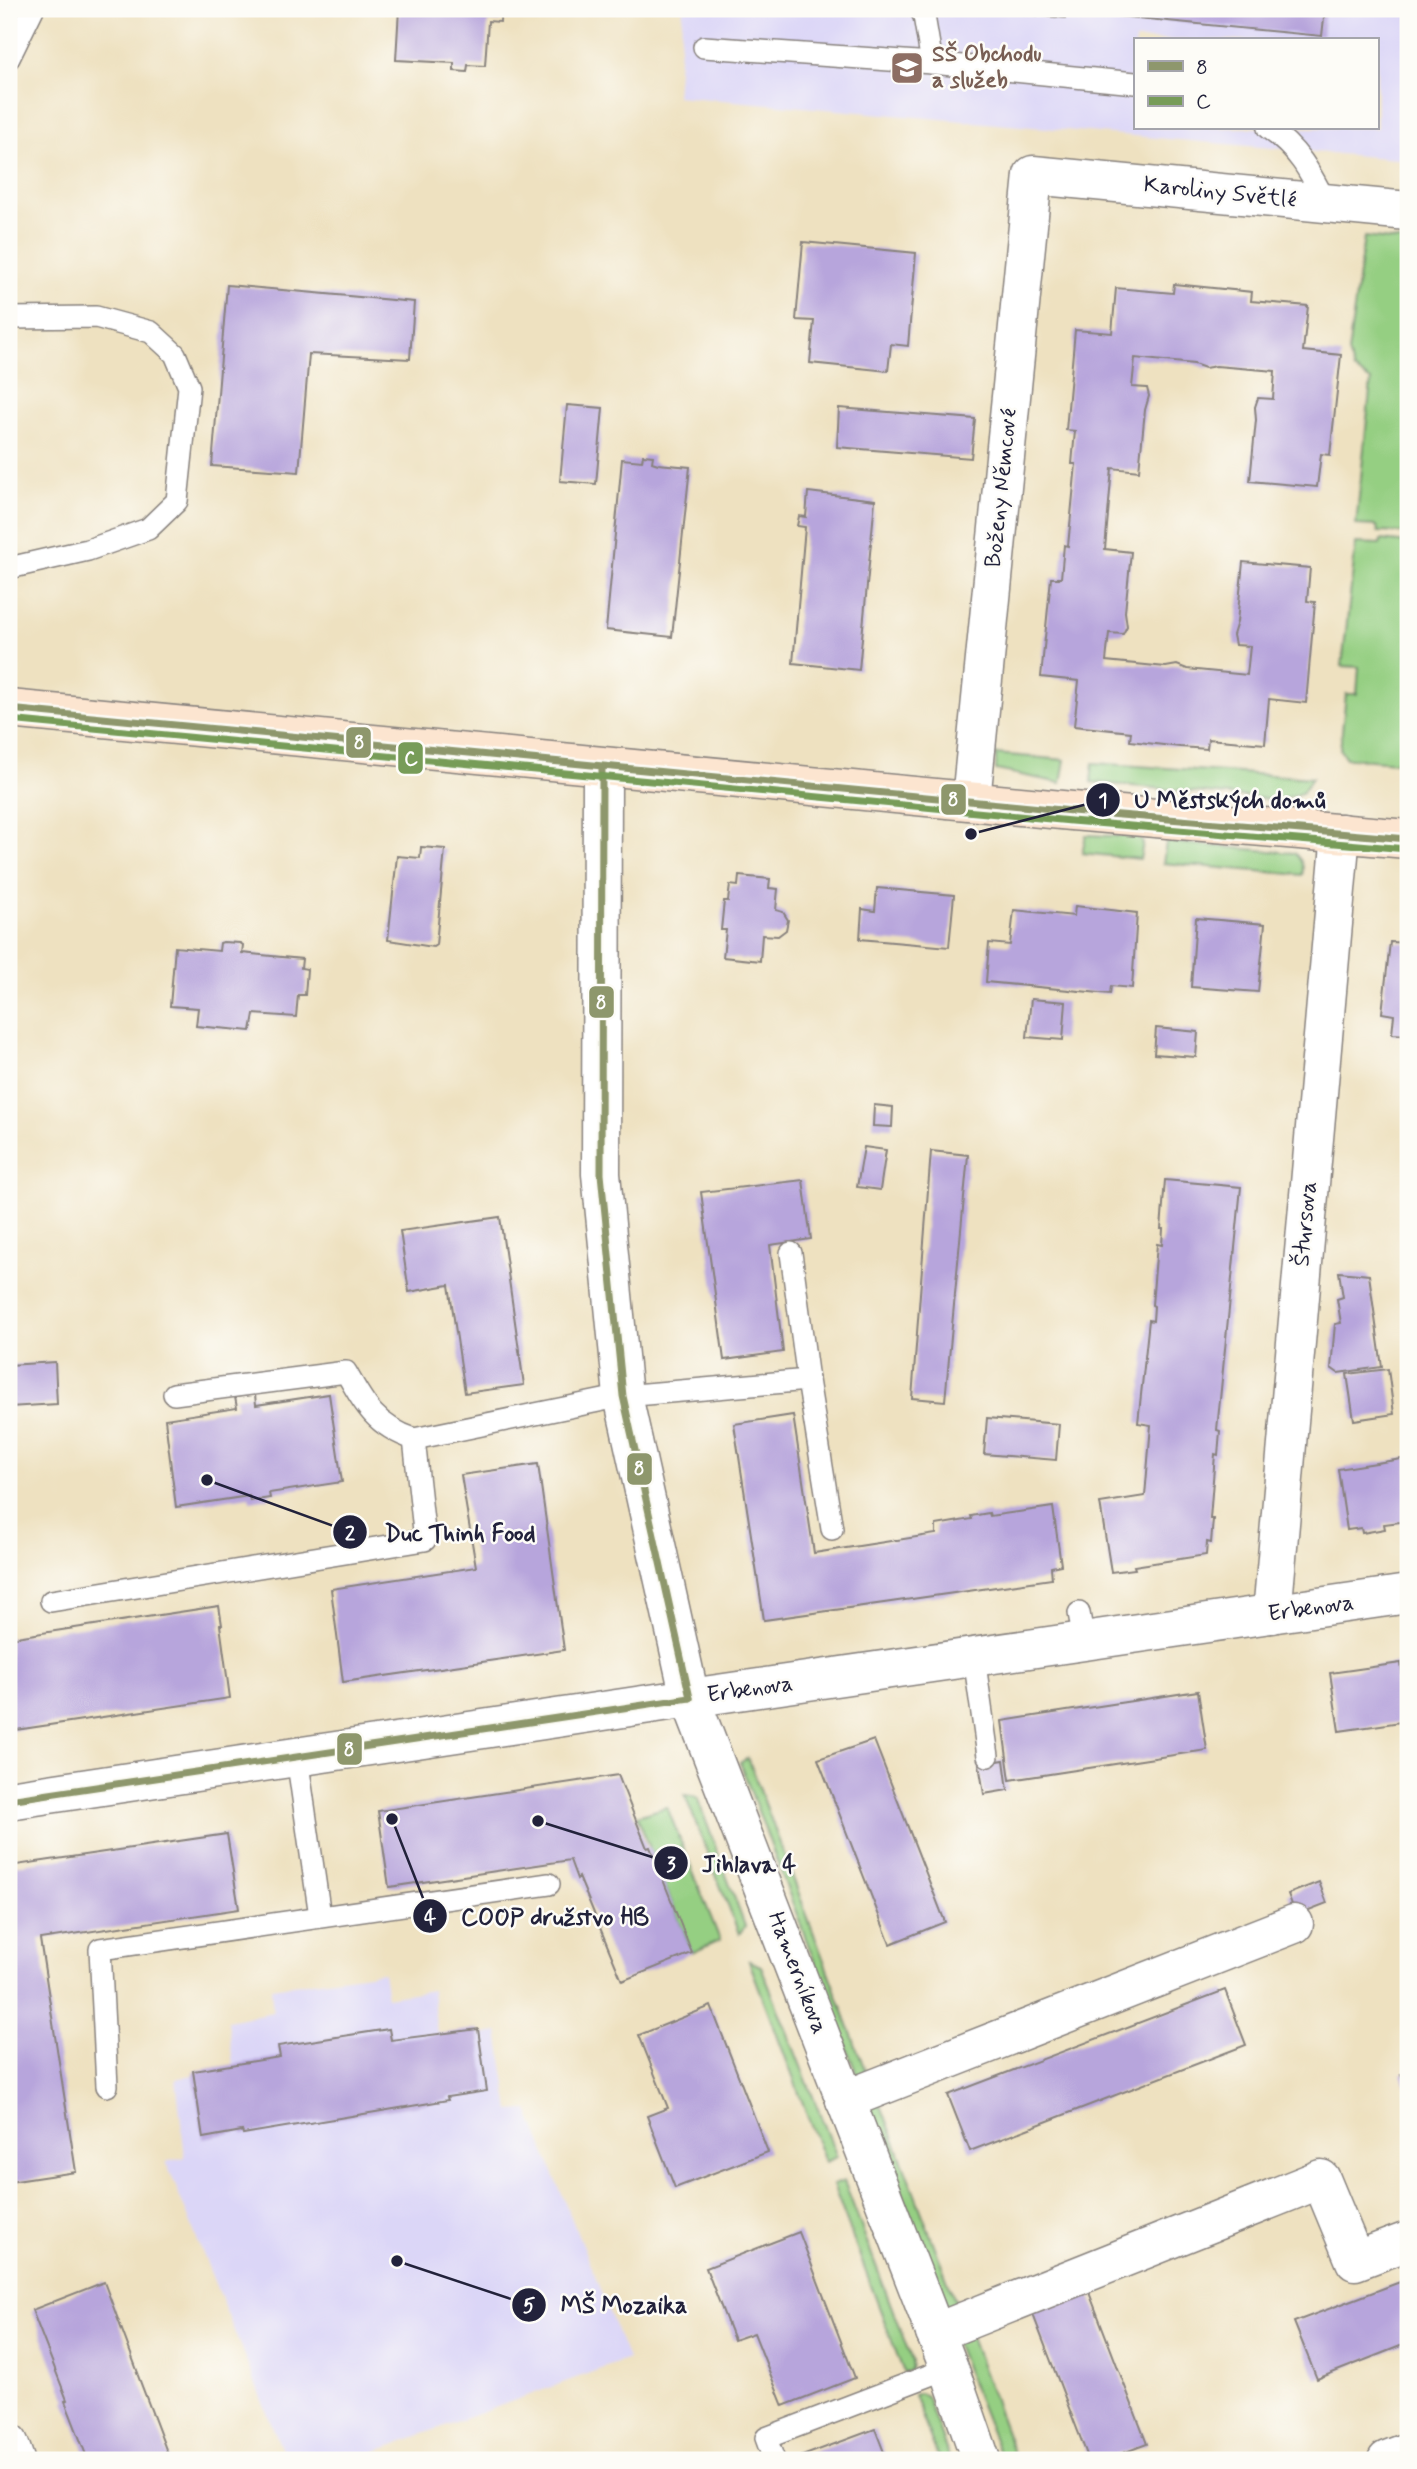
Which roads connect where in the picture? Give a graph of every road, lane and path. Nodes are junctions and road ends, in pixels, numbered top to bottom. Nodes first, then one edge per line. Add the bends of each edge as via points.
1 (33, 9) edge
2 (920, 9) edge
3 (704, 47) dead end
4 (9, 58) edge
5 (932, 63) junction
6 (1134, 83) edge
7 (1271, 130) edge
8 (1033, 175) joint
9 (1326, 203) junction
10 (1408, 211) edge
11 (9, 318) edge
12 (9, 568) edge
13 (9, 709) edge
14 (602, 767) junction
15 (971, 800) junction
16 (1341, 834) junction
17 (1408, 839) edge
18 (791, 1253) dead end
19 (808, 1380) junction
20 (174, 1394) dead end
21 (623, 1396) junction
22 (414, 1439) junction
23 (832, 1529) dead end
24 (1408, 1594) edge
25 (51, 1601) dead end
26 (1272, 1614) junction
27 (974, 1657) junction
28 (690, 1698) junction
29 (988, 1756) dead end
30 (297, 1757) junction
31 (9, 1800) edge
32 (549, 1885) dead end
33 (320, 1916) junction
34 (1294, 1924) dead end
35 (107, 2086) dead end
36 (845, 2100) junction
37 (1408, 2241) edge
38 (942, 2350) junction
39 (9, 2444) edge
40 (1408, 2452) edge
41 (15, 2460) edge
42 (774, 2460) edge
43 (981, 2460) edge
44 (1387, 2460) edge

1 - 4 lane
2 - 5 lane
3 - 5 lane
5 - 6 lane
7 - 9 lane via 1306,164
8 - 9 street, Karoliny Světlé
8 - 15 street, Boženy Němcové
9 - 10 street, Karoliny Světlé
11 - 12 lane via 96,317 151,332 175,354 189,387 177,501 148,529 88,550
13 - 14 main road
14 - 15 main road
14 - 21 street, Hamerníkova via 601,1174
15 - 16 main road
16 - 17 main road
16 - 26 street, Štursova
18 - 19 lane
19 - 21 lane
19 - 23 lane
20 - 22 lane via 346,1372 375,1417 394,1432
21 - 22 lane
21 - 28 street, Hamerníkova
22 - 25 lane via 425,1540
24 - 26 street, Erbenova
26 - 27 street, Erbenova via 1082,1627
27 - 28 street, Erbenova
27 - 29 lane
28 - 30 street, Erbenova
28 - 36 street, Hamerníkova
30 - 31 street, Erbenova
30 - 33 lane
32 - 33 lane
33 - 35 lane via 100,1949
34 - 36 street
36 - 38 street, Hamerníkova
37 - 38 street via 1355,2261 1321,2179
38 - 42 lane via 766,2438
38 - 43 street, Hamerníkova
39 - 41 street
40 - 44 street

